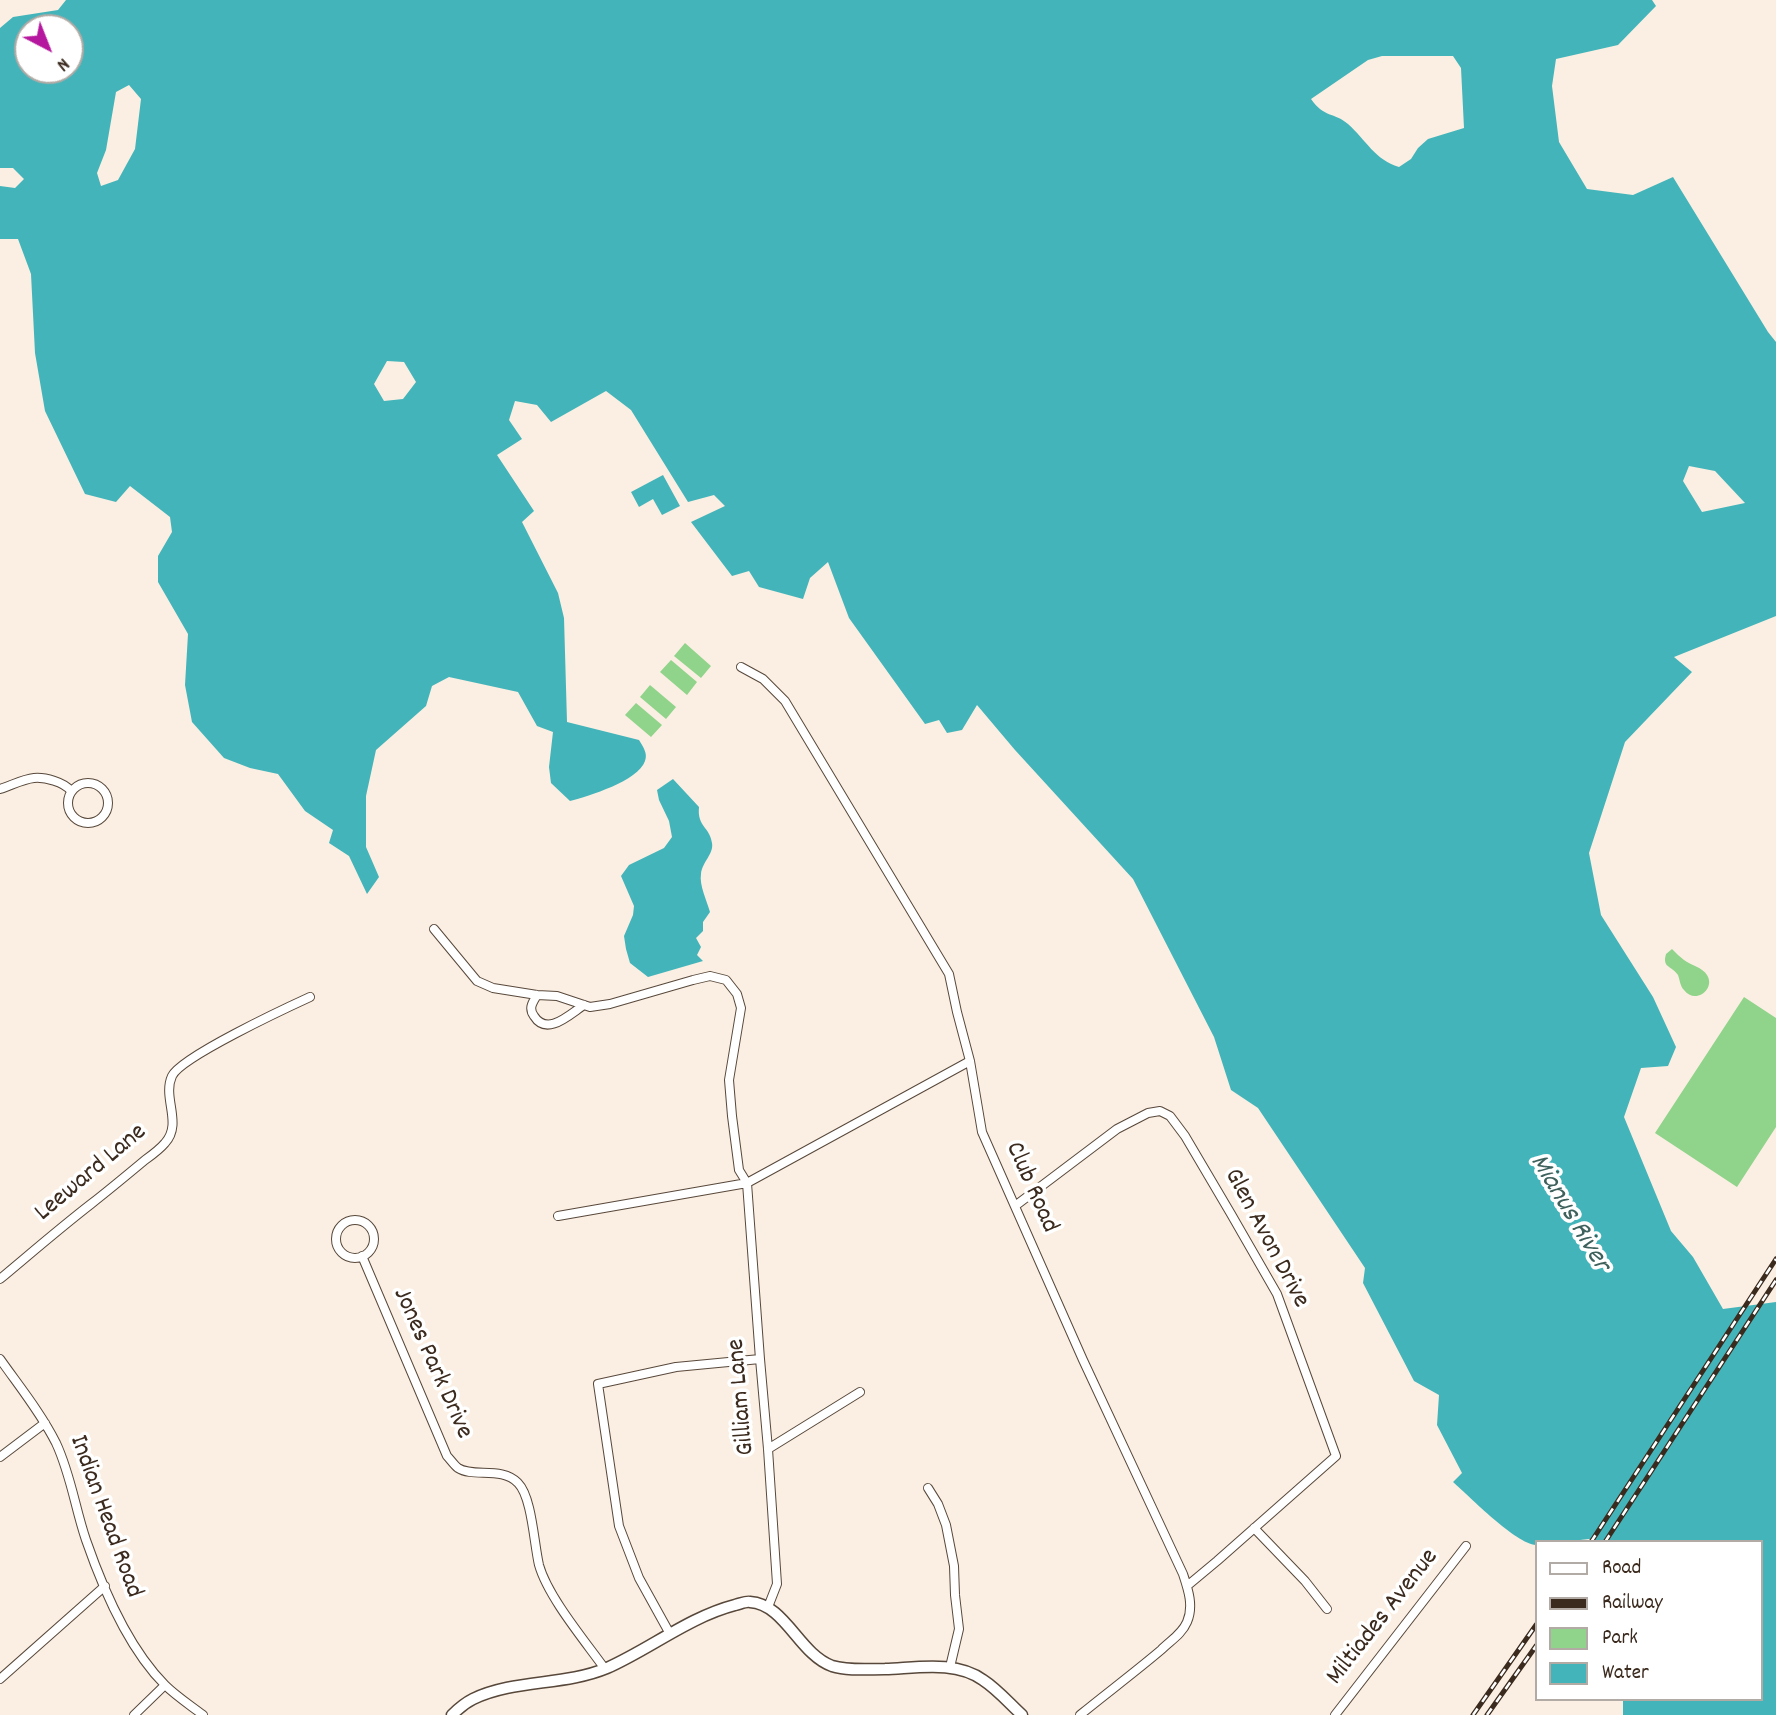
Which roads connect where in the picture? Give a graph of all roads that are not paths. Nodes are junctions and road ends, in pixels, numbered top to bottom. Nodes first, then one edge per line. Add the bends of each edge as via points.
1 (741, 667) dead end
2 (0, 789) edge
3 (71, 791) junction
4 (434, 929) dead end
5 (537, 995) junction
6 (310, 997) dead end
7 (584, 1005) junction
8 (970, 1060) junction
9 (747, 1183) junction
10 (1015, 1206) junction
11 (558, 1216) dead end
12 (362, 1256) junction
13 (0, 1279) edge
14 (0, 1359) edge
15 (760, 1359) junction
16 (860, 1392) dead end
17 (45, 1423) junction
18 (768, 1449) junction
19 (0, 1457) edge
20 (928, 1488) dead end
21 (1254, 1528) junction
22 (1466, 1546) dead end
23 (1187, 1586) junction
24 (105, 1587) junction
25 (768, 1607) junction
26 (1327, 1609) dead end
27 (670, 1634) junction
28 (950, 1667) junction
29 (605, 1669) junction
30 (0, 1679) edge
31 (166, 1685) junction
32 (134, 1715) edge
33 (203, 1715) edge
34 (452, 1715) edge
35 (1022, 1715) edge
36 (1080, 1715) edge
37 (1335, 1715) edge

1 - 8 street, Club Road via 763,679 785,701 949,974
2 - 3 street via 34,778 59,782
3 - 3 street via 68,808 79,822 97,821 104,815 107,798 103,790 87,783
4 - 5 street via 477,981
5 - 7 street
5 - 7 street via 531,1004 535,1020 551,1026
6 - 13 street, Leeward Lane via 183,1064 170,1085 173,1126 166,1142
7 - 9 street, Gilliam Lane via 610,1004 710,976 726,980 741,1009 729,1080 739,1170
8 - 9 street
8 - 10 street, Club Road via 982,1132
9 - 11 street
9 - 15 street, Gilliam Lane
10 - 21 street, Glen Avon Drive via 1117,1129 1148,1114 1160,1111 1170,1116 1185,1136 1277,1294 1336,1456
10 - 23 street, Club Road
12 - 12 street via 373,1246 373,1232 363,1221 348,1221 338,1231 337,1245 347,1256
12 - 29 street, Jones Park Drive via 447,1456 458,1468 509,1476 520,1484 540,1567 552,1594
14 - 17 street, Indian Head Road
15 - 18 street, Gilliam Lane
15 - 27 street via 676,1367 598,1384 619,1526 639,1578
16 - 18 street
17 - 19 street
17 - 24 street, Indian Head Road via 66,1468
18 - 25 street, Gilliam Lane via 776,1584
20 - 28 street via 946,1525 954,1566 960,1629
21 - 23 street, Glen Avon Drive
21 - 26 street
22 - 37 street, Miltiades Avenue
23 - 36 street, Club Road via 1189,1615 1180,1633
24 - 30 street
24 - 31 street, Indian Head Road via 143,1659
25 - 27 street via 749,1601 720,1609
25 - 28 street via 816,1657 832,1666 860,1670
27 - 29 street
28 - 35 street via 982,1679
29 - 34 street via 502,1689 473,1699
31 - 32 street
31 - 33 street, Indian Head Road

